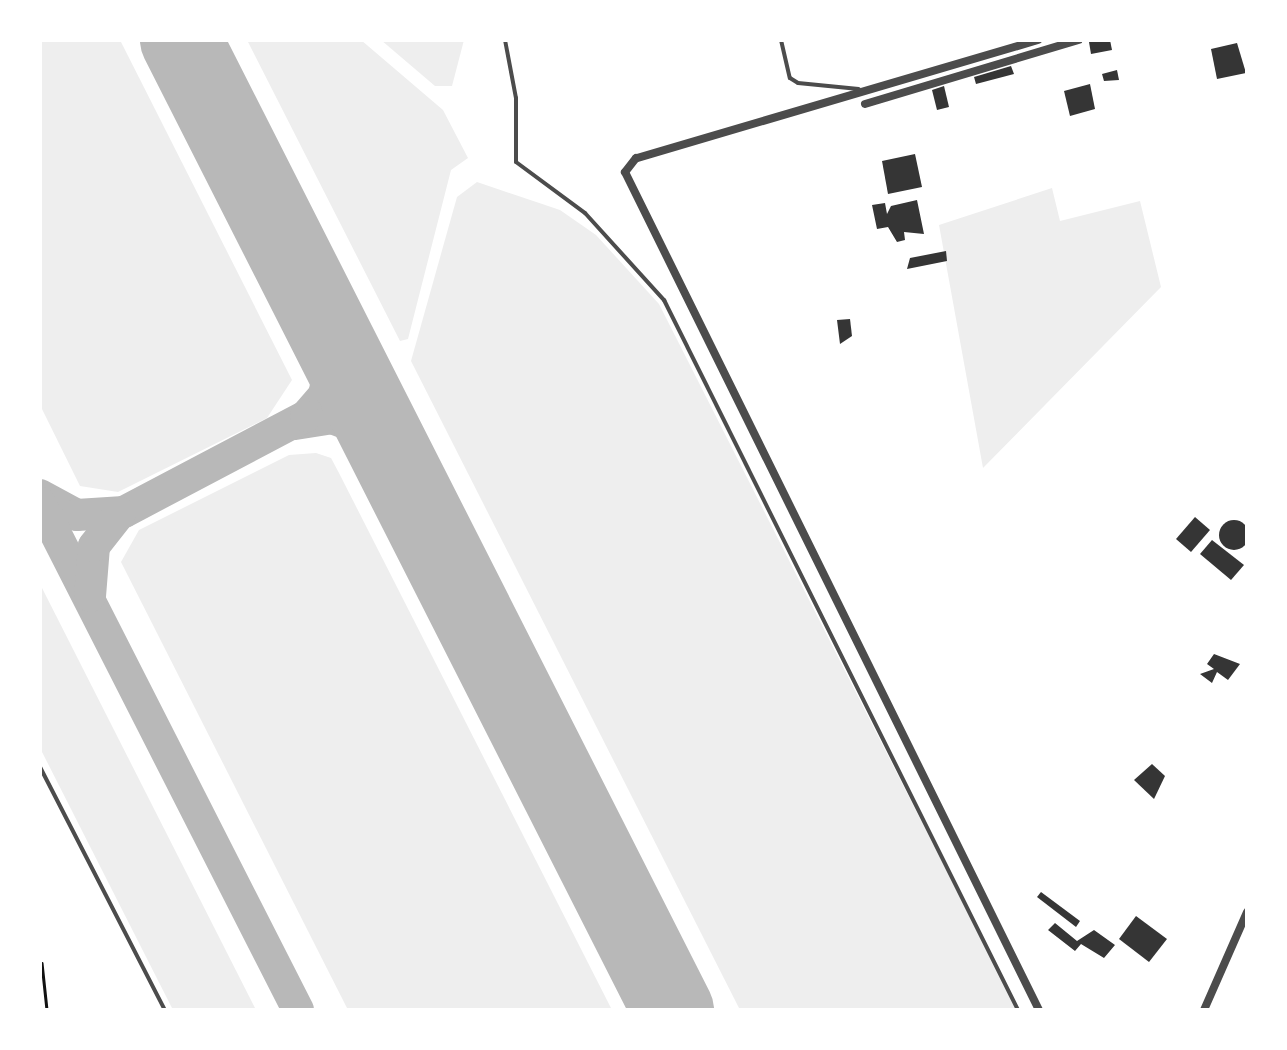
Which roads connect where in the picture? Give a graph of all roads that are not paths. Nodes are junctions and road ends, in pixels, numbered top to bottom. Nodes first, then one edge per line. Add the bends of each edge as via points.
1 (505, 40) edge
2 (782, 40) edge
3 (1038, 40) edge
4 (1079, 40) edge
5 (860, 89) junction
6 (865, 104) dead end
7 (40, 767) edge
8 (1247, 912) edge
9 (165, 1010) edge
10 (1018, 1010) edge
11 (1040, 1010) edge
12 (1204, 1010) edge

1 - 10 lane via 516,98 516,162 585,213 664,300
2 - 5 lane via 790,78
3 - 5 street
4 - 6 street
5 - 11 street via 636,158 625,172
7 - 9 lane
8 - 12 street

